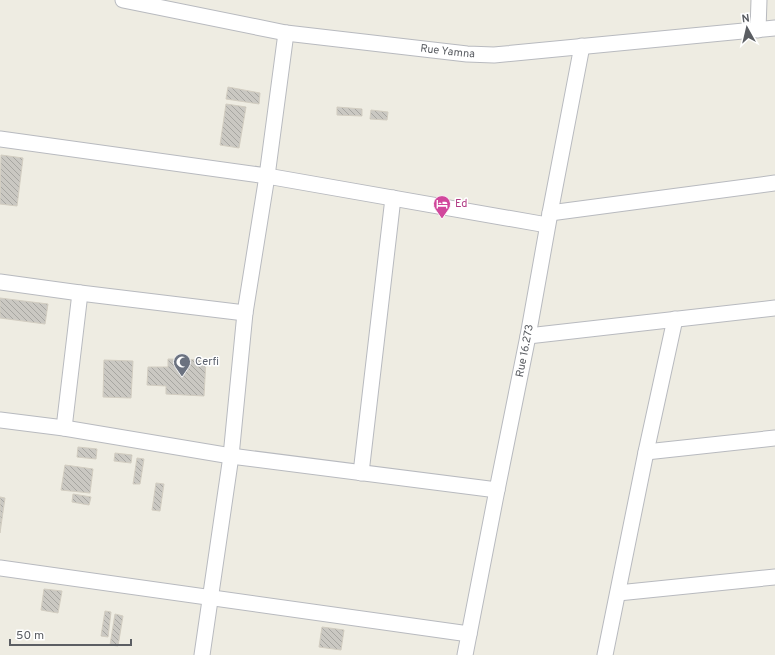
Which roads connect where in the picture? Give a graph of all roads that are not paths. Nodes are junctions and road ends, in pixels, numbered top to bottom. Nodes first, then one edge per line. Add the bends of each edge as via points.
1 (124, 0) edge
2 (759, 0) edge
3 (775, 28) edge
4 (758, 30) junction
5 (286, 33) junction
6 (582, 46) junction
7 (0, 138) edge
8 (267, 176) junction
9 (775, 183) edge
10 (393, 198) junction
11 (549, 219) junction
12 (0, 282) edge
13 (80, 294) junction
14 (775, 308) edge
15 (245, 313) junction
16 (675, 319) junction
17 (528, 336) junction
18 (0, 420) edge
19 (64, 428) junction
20 (775, 438) edge
21 (646, 452) junction
22 (231, 456) junction
23 (361, 473) junction
24 (497, 490) junction
25 (0, 568) edge
26 (775, 577) edge
27 (618, 593) junction
28 (210, 598) junction
29 (469, 634) junction
30 (202, 655) edge
31 (465, 655) edge
32 (605, 655) edge

1 - 5 street, Rue Yamna
2 - 4 street
3 - 4 street, Rue Yamna
4 - 6 street, Rue Yamna
5 - 6 street, Rue Yamna via 467,54 494,55
5 - 8 street
6 - 11 street, Rue 16.273
7 - 8 street
8 - 10 street
8 - 15 street
9 - 11 street
10 - 11 street
10 - 23 street
11 - 17 street, Rue 16.273
12 - 13 street
13 - 15 street
13 - 19 street
14 - 16 street
15 - 22 street
16 - 17 street
16 - 21 street
17 - 24 street, Rue 16.273
18 - 19 street
19 - 22 street
20 - 21 street
21 - 27 street
22 - 23 street
22 - 28 street
23 - 24 street
24 - 29 street, Rue 16.273
25 - 28 street
26 - 27 street
27 - 32 street
28 - 29 street
28 - 30 street
29 - 31 street, Rue 16.273

